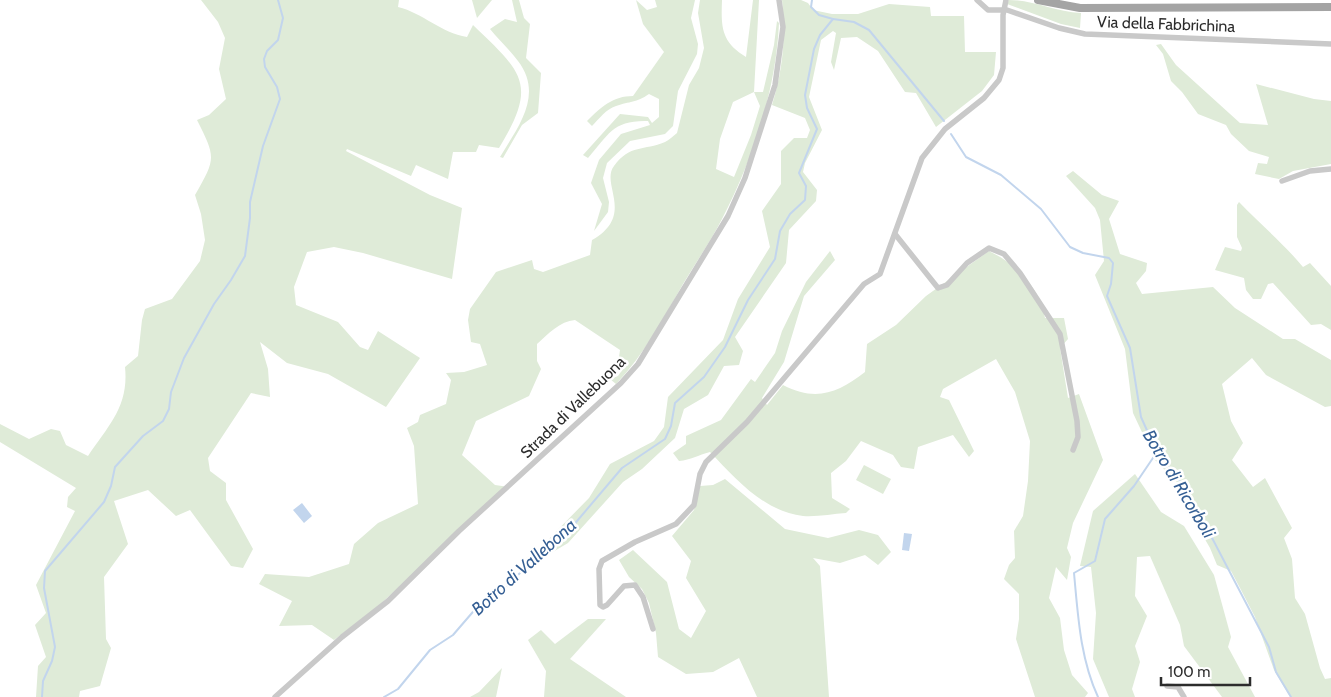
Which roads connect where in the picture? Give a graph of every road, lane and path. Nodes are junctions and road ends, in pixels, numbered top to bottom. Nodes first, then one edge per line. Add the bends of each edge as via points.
1 (779, 0) edge
2 (977, 0) edge
3 (1006, 0) edge
4 (1038, 0) edge
5 (1293, 3) edge
6 (1250, 4) edge
7 (1331, 7) edge
8 (1004, 10) junction
9 (1331, 44) edge
10 (1331, 169) edge
11 (1282, 181) dead end
12 (895, 234) junction
13 (1073, 450) dead end
14 (653, 629) dead end
15 (1167, 686) dead end
16 (274, 697) edge
17 (1184, 697) edge

1 - 16 street, Strada di Vallebuona via 783,27 777,76 745,178 728,216 638,364 388,601
2 - 8 street, Via della Fabbrichina via 988,10
3 - 8 street
4 - 6 main road via 1080,8
5 - 6 main road
5 - 7 main road
8 - 9 street, Via della Fabbrichina via 1085,34
8 - 12 street via 1003,60 999,80 984,98 947,127 922,158
10 - 11 street via 1306,172
12 - 13 street via 938,288 946,285 967,263 989,248 1004,254 1015,267 1060,334 1077,421 1078,437
12 - 14 street via 880,274 864,284 748,422 706,462 700,474 694,505 676,524 602,561 599,569 600,605 607,605 624,586 635,585 643,597
15 - 17 street via 1178,687

